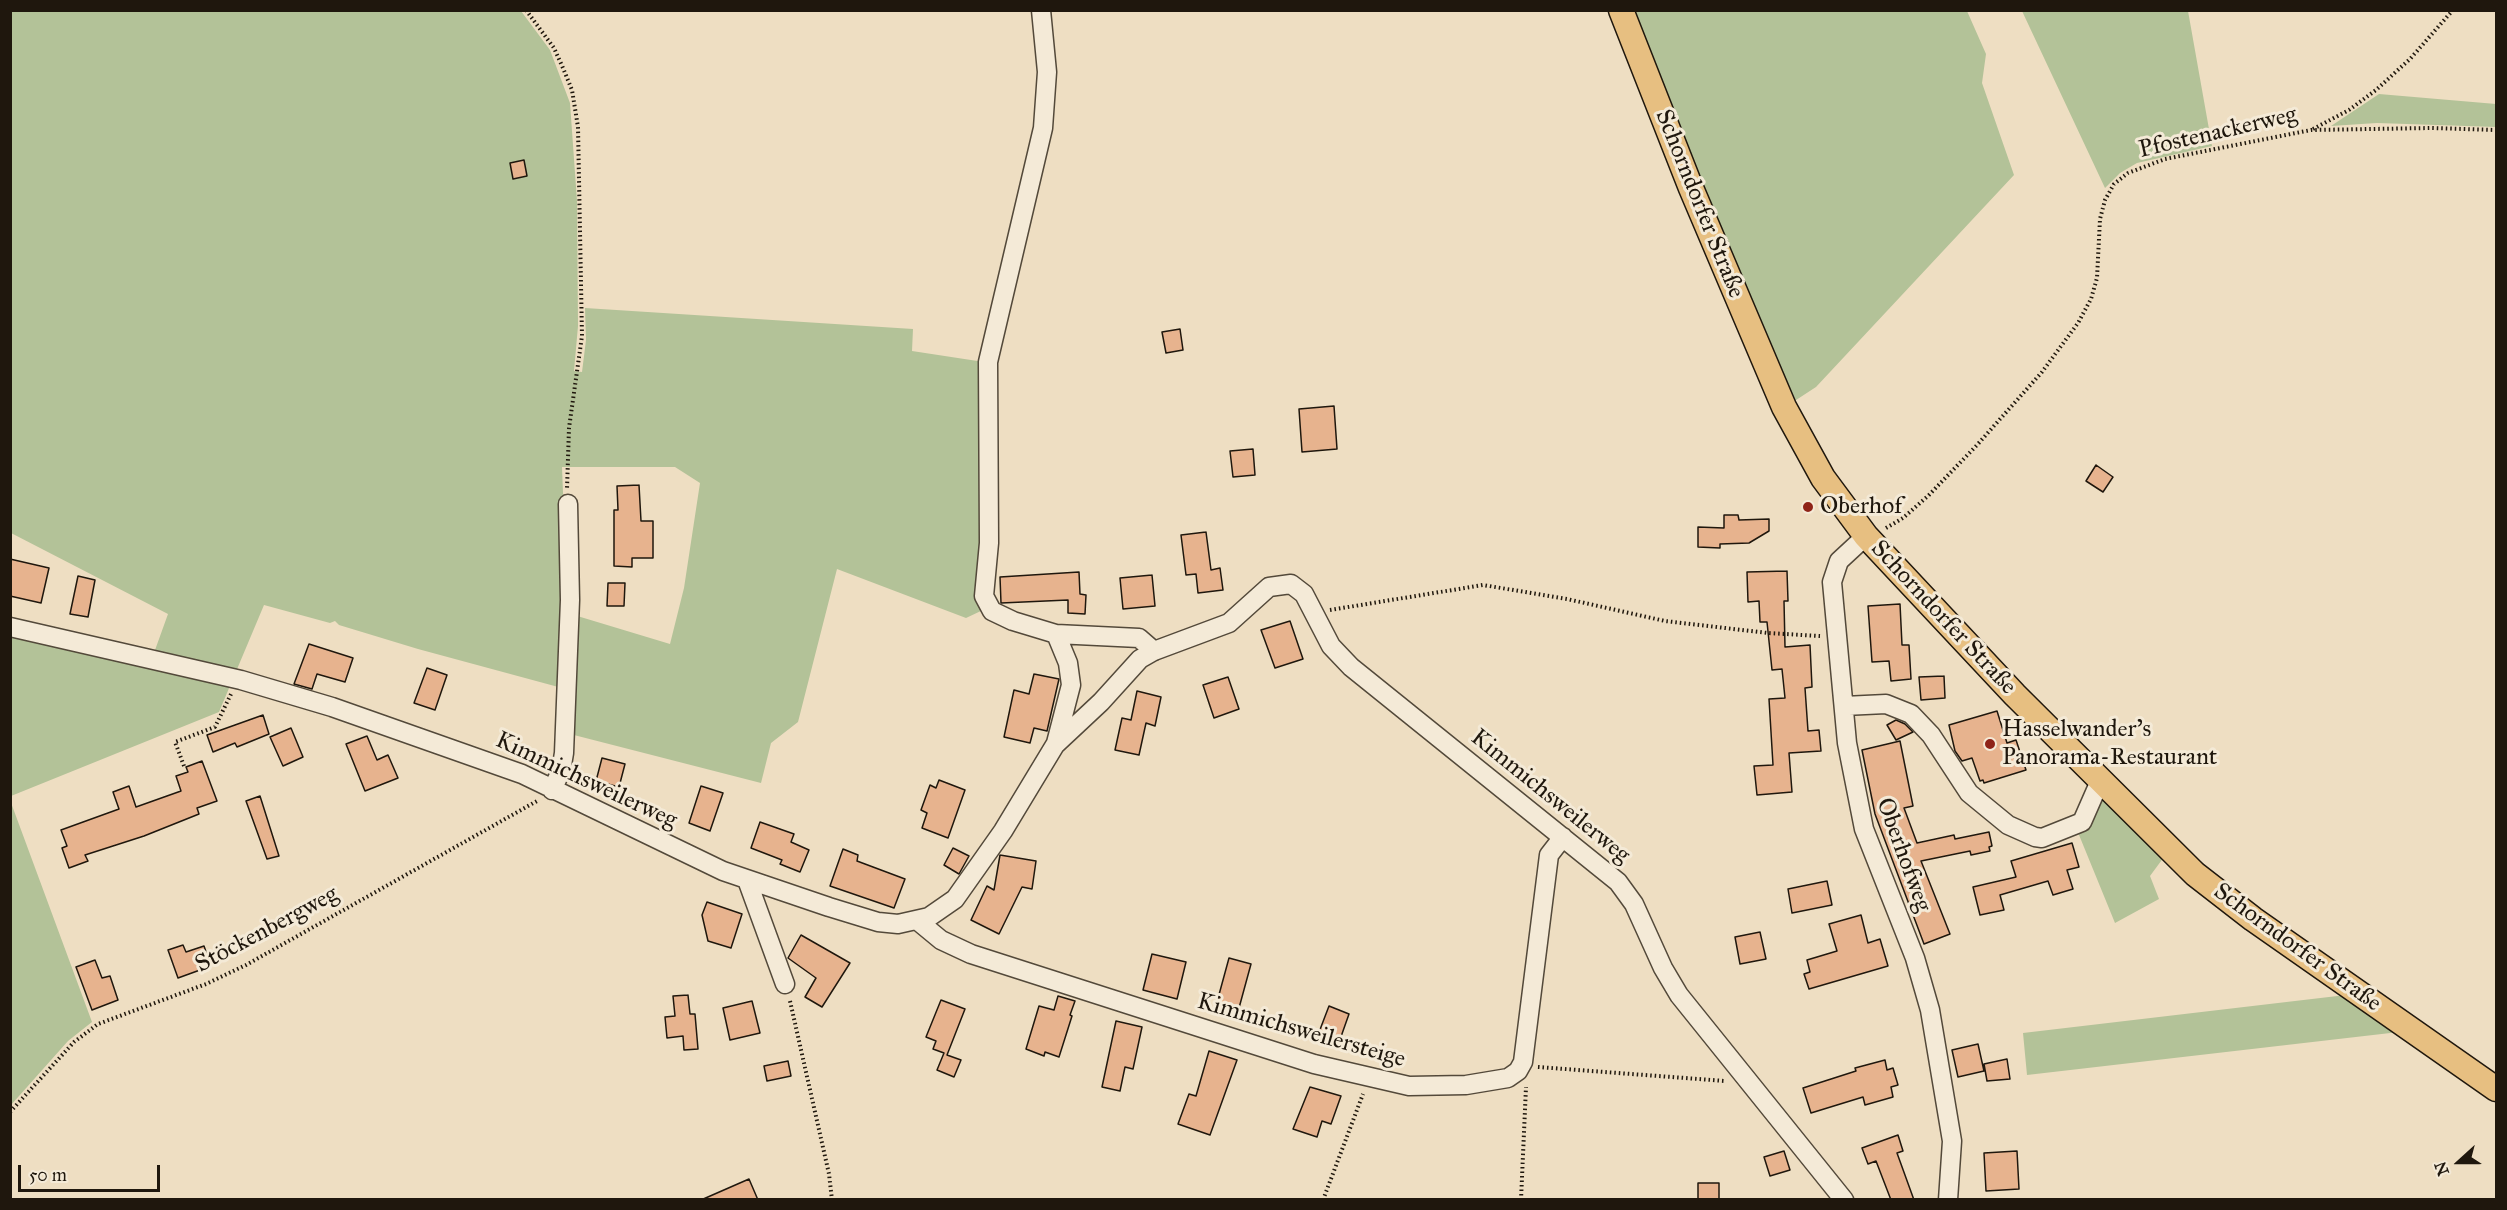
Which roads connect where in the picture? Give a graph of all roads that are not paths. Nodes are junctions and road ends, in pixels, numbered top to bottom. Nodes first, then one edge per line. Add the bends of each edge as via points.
1 (1041, 10) edge
2 (1621, 10) edge
3 (568, 504) road end
4 (1866, 536) junction
5 (10, 627) edge
6 (1056, 634) junction
7 (1154, 651) junction
8 (1844, 706) junction
9 (1055, 745) junction
10 (2100, 781) junction
11 (552, 790) junction
12 (1563, 837) junction
13 (747, 880) junction
14 (918, 921) junction
15 (785, 984) road end
16 (2496, 1089) edge
17 (1844, 1200) edge
18 (1948, 1200) edge

1 - 6 street via 1047,72 1043,128 987,368 990,514 983,590 989,606 1004,618
2 - 4 main road, Schorndorfer Straße via 1784,407 1819,471
3 - 11 street via 570,600 565,742 561,771
4 - 8 street, Oberhofweg via 1839,561 1833,572
4 - 10 main road, Schorndorfer Straße
5 - 11 street, Kimmichsweilerweg via 242,680 332,707 522,774
6 - 7 street via 1139,638
6 - 9 street, Kimmichsweilerweg via 1068,663 1071,685
7 - 9 street, Kimmichsweilerweg via 1140,659
7 - 12 street, Kimmichsweilerweg via 1229,623 1265,590 1280,583 1291,584 1300,590 1331,646 1351,667
8 - 10 street via 1886,704 1911,714 1931,735 1964,788 2008,825 2035,837 2082,822
8 - 18 street, Oberhofweg via 1850,762 1864,829 1915,958 1930,1011 1952,1142
9 - 14 street, Kimmichsweilerweg via 968,883 939,912
10 - 16 main road, Schorndorfer Straße via 2174,855 2223,897
11 - 13 street, Kimmichsweilerweg
12 - 14 street, Kimmichsweilersteige via 1549,855 1521,1067 1508,1078 1454,1086 1409,1086 1370,1079 1210,1032 971,954 941,940
12 - 17 street, Kimmichsweilerweg via 1624,889 1672,984
13 - 14 street, Kimmichsweilerweg via 878,922
13 - 15 street

